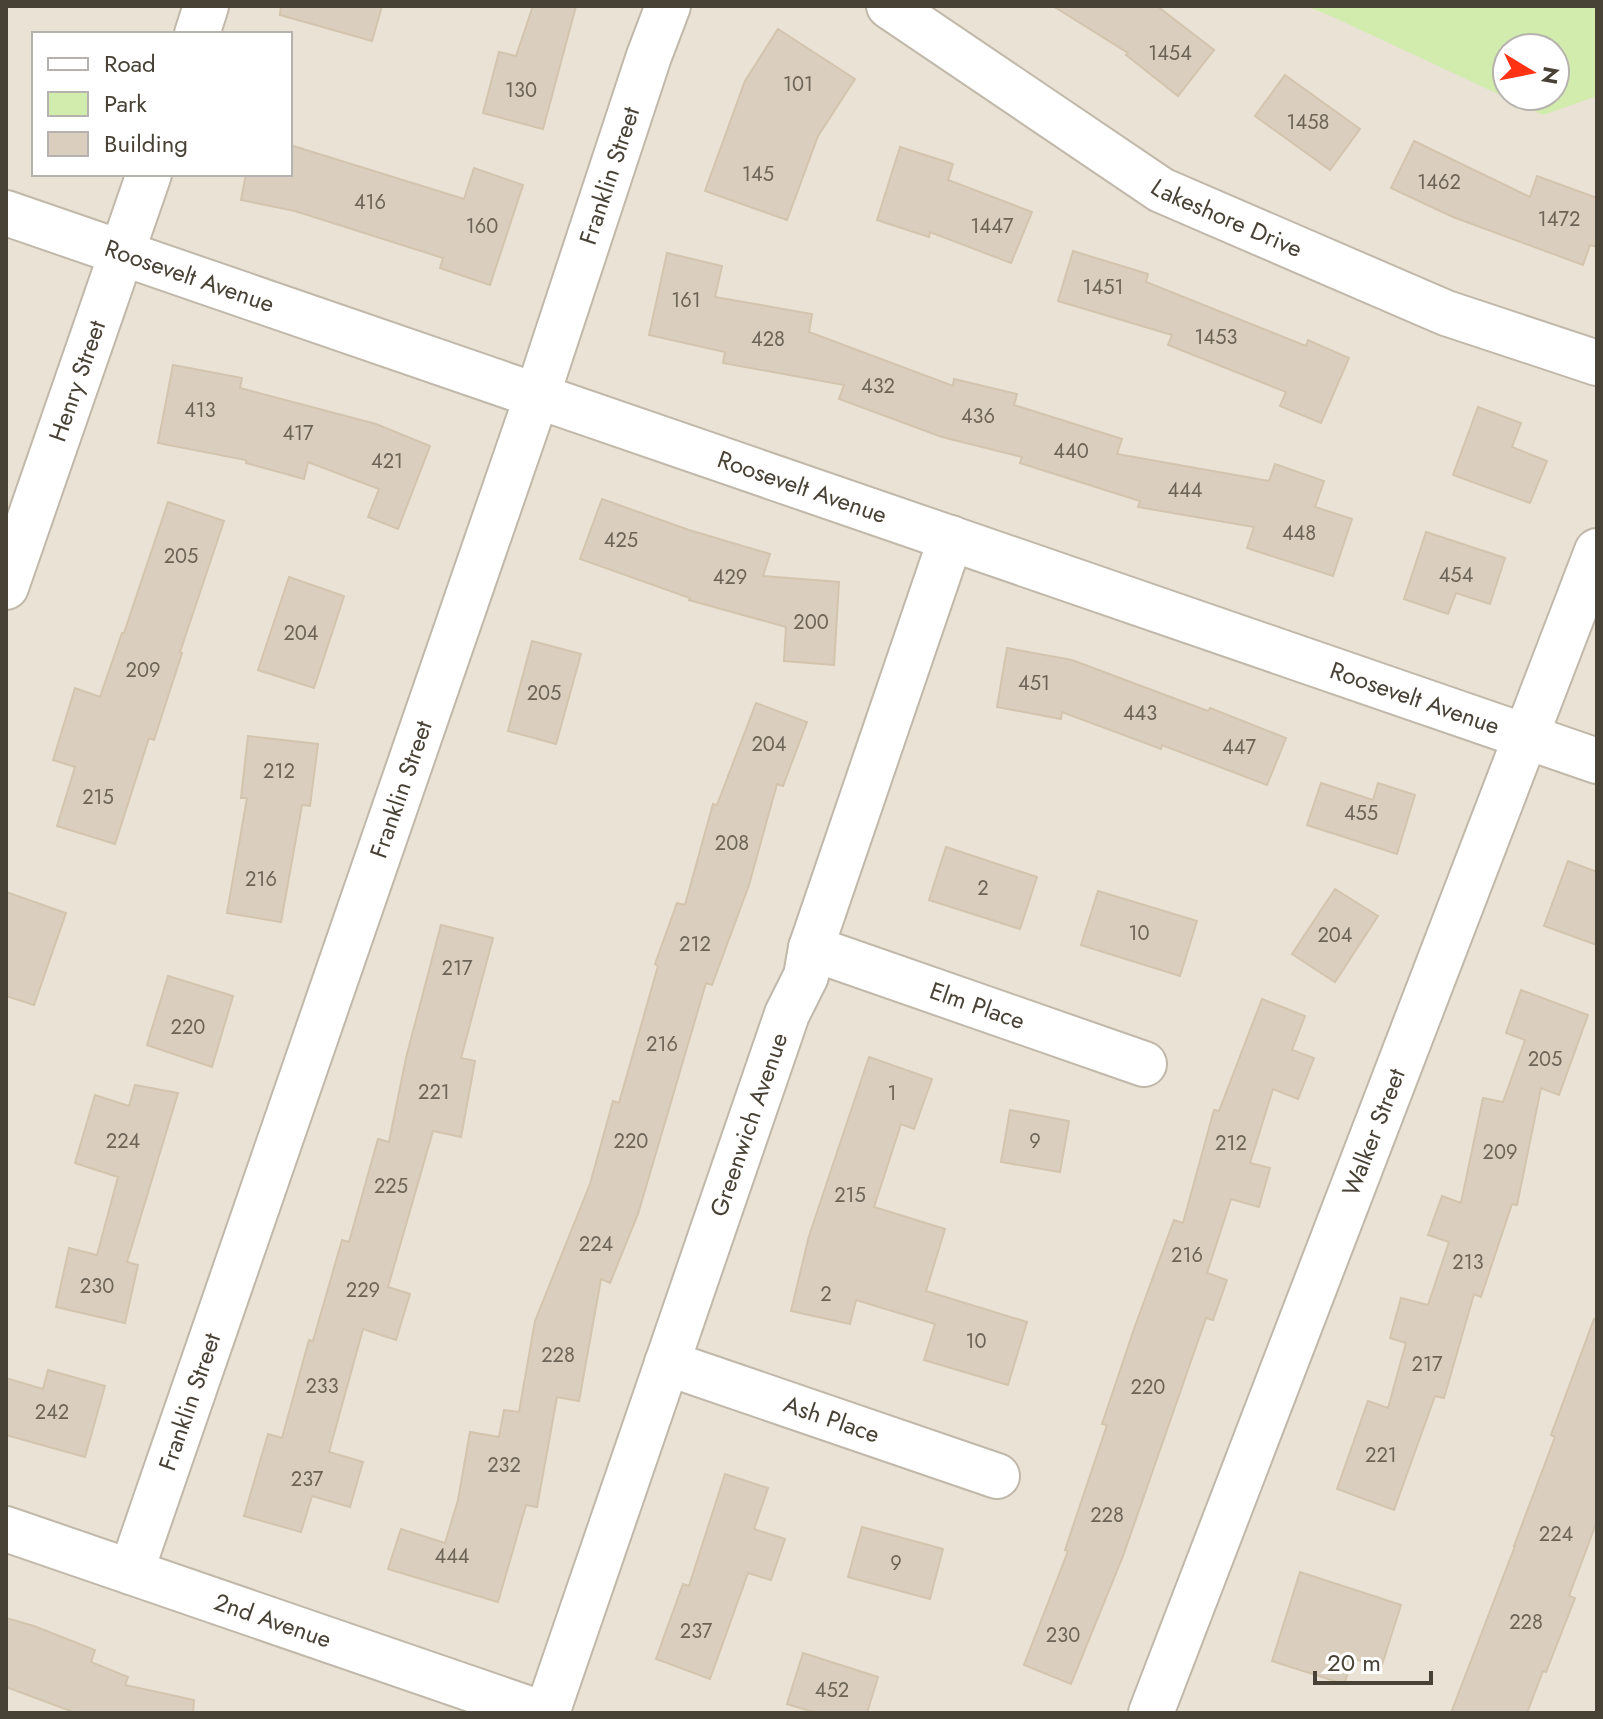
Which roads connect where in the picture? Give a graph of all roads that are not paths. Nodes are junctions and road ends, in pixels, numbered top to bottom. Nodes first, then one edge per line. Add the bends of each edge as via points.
1 (206, 6) edge
2 (668, 6) edge
3 (889, 6) edge
4 (198, 32) edge
5 (148, 176) edge
6 (6, 213) edge
7 (121, 253) junction
8 (1597, 363) edge
9 (537, 396) junction
10 (951, 538) junction
11 (1597, 551) edge
12 (6, 587) edge
13 (1526, 737) junction
14 (1597, 761) edge
15 (811, 948) junction
16 (1144, 1064) dead end
17 (667, 1363) junction
18 (997, 1476) dead end
19 (6, 1529) edge
20 (131, 1572) junction
21 (544, 1713) edge
22 (1151, 1713) edge

1 - 4 street
2 - 9 street, Franklin Street
3 - 8 street, Lakeshore Drive via 1161,190 1446,313
5 - 7 street, Henry Street
6 - 7 street, Roosevelt Avenue
7 - 9 street, Roosevelt Avenue
7 - 12 street, Henry Street
9 - 10 street, Roosevelt Avenue
9 - 20 street, Franklin Street
10 - 13 street, Roosevelt Avenue
10 - 15 street, Greenwich Avenue
11 - 13 street, Walker Street
13 - 14 street, Roosevelt Avenue
13 - 22 street, Walker Street
15 - 16 street, Elm Place
15 - 17 street, Greenwich Avenue via 806,976 787,1014
17 - 18 street, Ash Place
17 - 21 street, Greenwich Avenue
19 - 20 street, 2nd Avenue
20 - 21 street, 2nd Avenue

